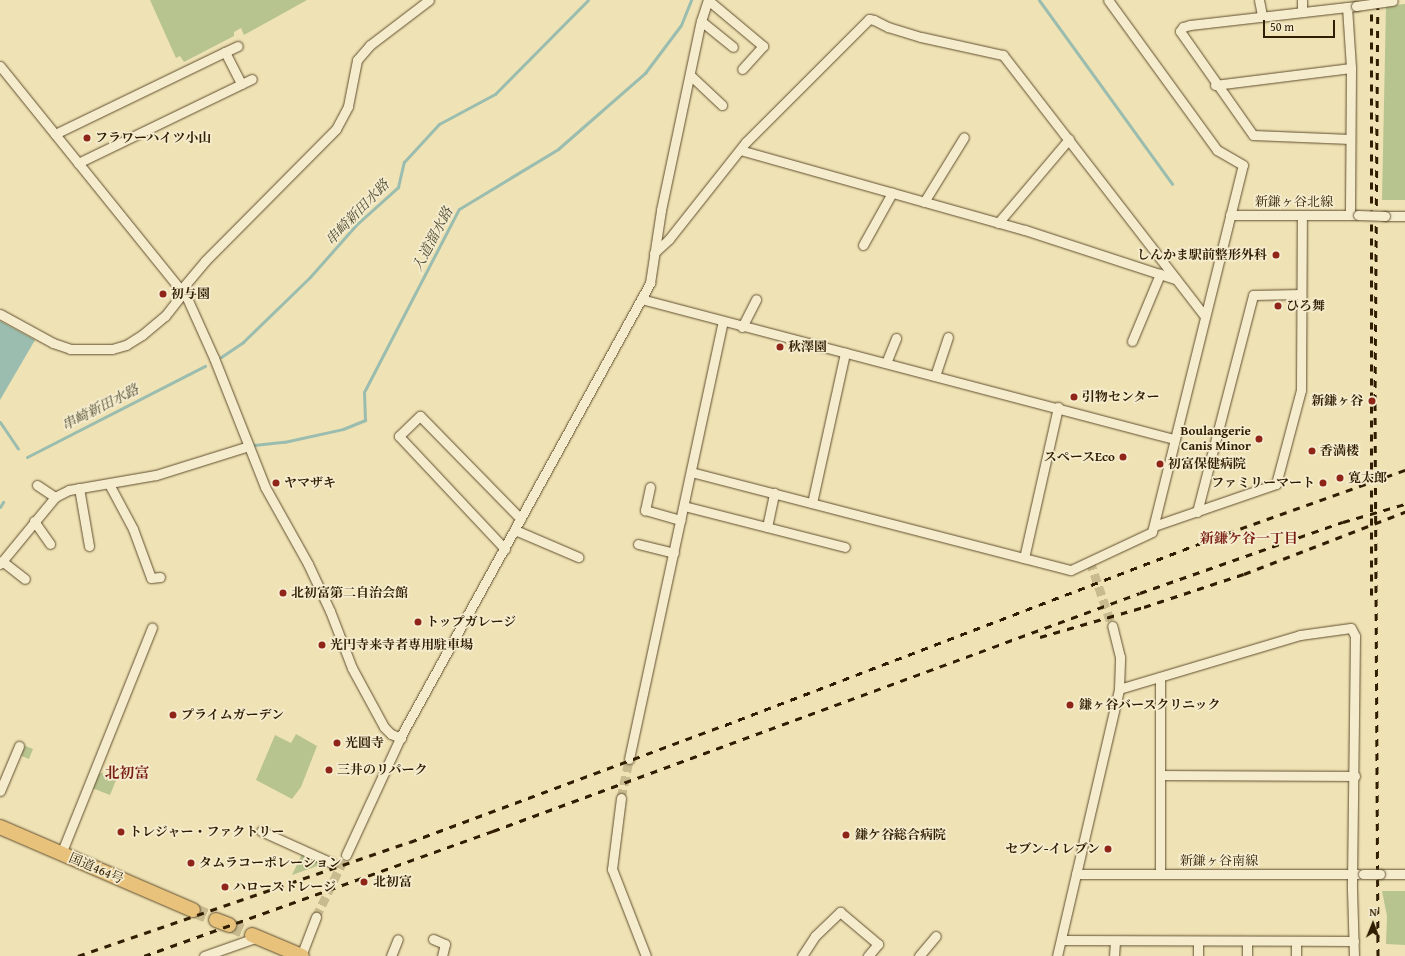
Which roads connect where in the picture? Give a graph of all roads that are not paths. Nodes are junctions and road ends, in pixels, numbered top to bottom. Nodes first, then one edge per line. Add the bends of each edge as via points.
1 (429, 0) edge
2 (708, 0) edge
3 (1108, 0) edge
4 (1259, 0) edge
5 (1302, 0) edge
6 (1396, 0) edge
7 (1352, 4) edge
8 (1302, 11) junction
9 (1262, 16) junction
10 (701, 21) junction
11 (238, 46) dead end
12 (733, 47) dead end
13 (225, 52) junction
14 (0, 66) edge
15 (1351, 68) junction
16 (742, 69) dead end
17 (690, 75) junction
18 (252, 79) dead end
19 (241, 84) junction
20 (1215, 84) junction
21 (722, 105) dead end
22 (55, 134) junction
23 (964, 137) dead end
24 (1069, 139) junction
25 (1350, 139) junction
26 (740, 150) junction
27 (78, 163) junction
28 (892, 193) junction
29 (924, 202) junction
30 (1230, 215) junction
31 (1302, 215) junction
32 (1354, 215) junction
33 (1405, 216) edge
34 (998, 222) junction
35 (863, 245) dead end
36 (654, 253) junction
37 (1160, 274) junction
38 (1176, 279) junction
39 (182, 292) junction
40 (1301, 294) junction
41 (641, 299) junction
42 (756, 300) dead end
43 (0, 314) edge
44 (1205, 316) junction
45 (723, 322) junction
46 (742, 327) junction
47 (948, 337) dead end
48 (896, 338) dead end
49 (1132, 340) dead end
50 (845, 353) junction
51 (886, 363) junction
52 (935, 376) junction
53 (1058, 407) junction
54 (1174, 439) junction
55 (249, 446) junction
56 (691, 472) junction
57 (109, 484) junction
58 (36, 485) dead end
59 (650, 487) dead end
60 (78, 488) junction
61 (774, 493) junction
62 (55, 497) junction
63 (812, 503) junction
64 (684, 506) junction
65 (1197, 512) junction
66 (521, 519) junction
67 (681, 520) junction
68 (34, 521) junction
69 (1154, 526) junction
70 (767, 527) junction
71 (516, 530) junction
72 (50, 544) dead end
73 (638, 544) dead end
74 (90, 546) dead end
75 (845, 547) dead end
76 (505, 549) junction
77 (674, 553) junction
78 (578, 557) dead end
79 (1024, 558) junction
80 (1, 563) edge
81 (160, 577) dead end
82 (25, 579) dead end
83 (1112, 626) tunnel mouth
84 (152, 628) dead end
85 (1160, 677) junction
86 (1119, 689) junction
87 (401, 738) junction
88 (19, 746) dead end
89 (629, 759) tunnel mouth
90 (1160, 775) junction
91 (1355, 776) junction
92 (0, 791) edge
93 (621, 798) tunnel mouth
94 (0, 828) edge
95 (261, 831) dead end
96 (61, 854) junction
97 (346, 855) tunnel mouth
98 (332, 863) dead end
99 (1076, 874) junction
100 (1160, 874) junction
101 (1353, 874) junction
102 (1405, 874) edge
103 (193, 910) tunnel mouth
104 (316, 917) tunnel mouth
105 (255, 936) joint
106 (936, 936) dead end
107 (398, 939) dead end
108 (433, 939) dead end
109 (1061, 940) junction
110 (1115, 941) junction
111 (1198, 941) junction
112 (1247, 941) junction
113 (1354, 941) junction
114 (1296, 942) junction
115 (204, 956) edge
116 (302, 956) edge
117 (392, 956) edge
118 (442, 956) edge
119 (646, 956) edge
120 (802, 956) edge
121 (868, 956) edge
122 (919, 956) edge
123 (1057, 956) edge
124 (1114, 956) edge
125 (1198, 956) edge
126 (1247, 956) edge
127 (1296, 956) edge
128 (1354, 956) edge

1 - 39 street via 370,45 357,60 348,106 336,129 205,261
2 - 10 street
2 - 16 street via 763,46
3 - 30 street via 1217,150 1243,165
4 - 9 street
5 - 8 street
6 - 7 street, bridge
7 - 8 street
7 - 15 street
8 - 9 street
9 - 20 street via 1190,25 1180,31
10 - 12 street
10 - 17 street
11 - 13 street
13 - 19 street
13 - 22 street
14 - 22 street
15 - 20 street
15 - 25 street
17 - 21 street
17 - 36 street
18 - 19 street
19 - 27 street
20 - 25 street via 1253,135
22 - 27 street
23 - 29 street
24 - 26 street via 1003,55 921,37 870,19 800,86
24 - 34 street
24 - 38 street
25 - 32 street
26 - 28 street
26 - 36 street via 669,239
27 - 39 street
28 - 29 street
28 - 35 street
29 - 34 street
30 - 31 street, 新鎌ヶ谷北線
30 - 44 street
31 - 32 street, 新鎌ヶ谷北線
31 - 40 street
32 - 33 street, 新鎌ヶ谷北線, bridge
34 - 37 street
36 - 41 street via 650,283
37 - 38 street
37 - 49 street
38 - 44 street
39 - 43 street via 165,316 142,335 126,345 112,349 70,349 53,343
39 - 55 street via 204,333
40 - 65 street via 1253,295
40 - 65 street via 1302,390 1276,484
41 - 45 street
41 - 66 street
42 - 46 street
44 - 54 street
45 - 46 street
45 - 56 street
46 - 50 street
47 - 52 street
48 - 51 street
50 - 51 street
50 - 63 street
51 - 52 street
52 - 53 street
53 - 54 street
53 - 79 street
54 - 69 street
55 - 57 street via 156,475
55 - 87 street via 265,487 311,570 352,668 372,708 384,727 391,734
56 - 61 street
56 - 64 street
57 - 60 street
57 - 81 street via 133,529 151,578
58 - 62 street
59 - 67 street via 645,510
60 - 62 street
60 - 74 street
61 - 63 street
61 - 70 street
62 - 68 street
63 - 79 street
64 - 67 street
64 - 70 street
65 - 69 street
66 - 71 street
66 - 76 street via 420,416 399,436
67 - 77 street
68 - 72 street
68 - 80 street
69 - 79 street via 1152,532 1071,570
70 - 75 street
71 - 76 street
71 - 78 street
73 - 77 street
76 - 87 street
77 - 89 street
80 - 82 street
83 - 86 street via 1120,656
84 - 96 street
85 - 86 street
85 - 90 street
85 - 91 street via 1300,635 1351,628 1355,636
86 - 99 street
87 - 97 street
88 - 92 street
90 - 91 street
90 - 100 street
91 - 101 street
93 - 119 street via 612,869
94 - 96 highway, 国道464号
95 - 98 street
96 - 103 highway, 国道464号
99 - 100 street, 新鎌ヶ谷南線
99 - 109 street
100 - 101 street, 新鎌ヶ谷南線
101 - 102 street, 新鎌ヶ谷南線, bridge
101 - 113 street
104 - 116 street
105 - 115 street
105 - 116 highway
106 - 122 street
107 - 117 street
108 - 118 street via 445,944
109 - 110 street
109 - 123 street
110 - 111 street
110 - 124 street
111 - 112 street
111 - 125 street
112 - 114 street
112 - 126 street
113 - 114 street
113 - 128 street
114 - 127 street
120 - 121 street via 815,936 840,912 878,944

